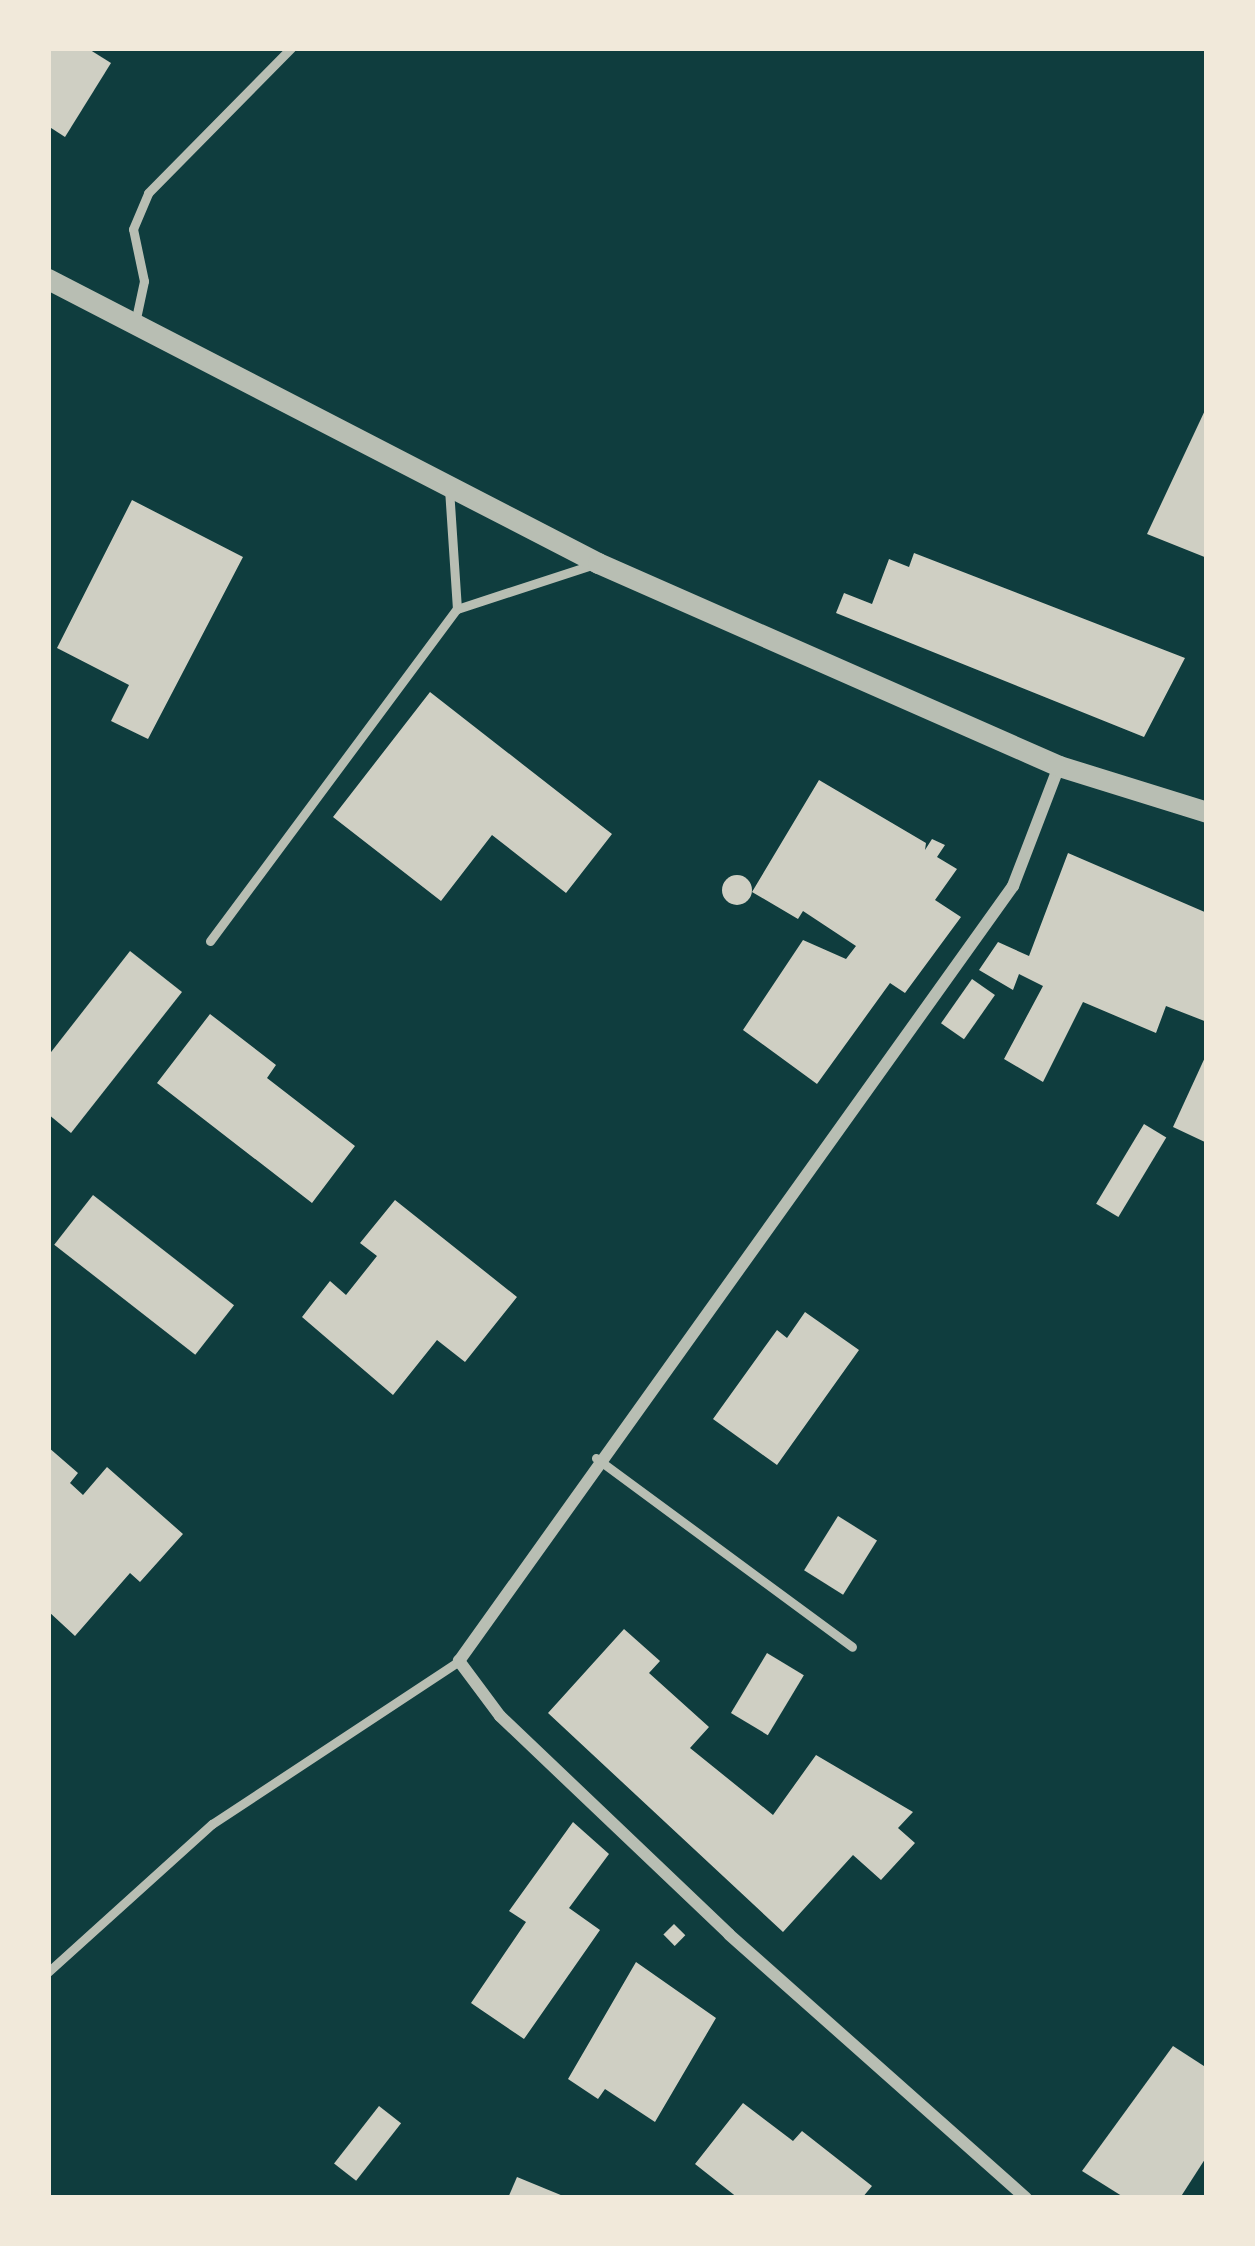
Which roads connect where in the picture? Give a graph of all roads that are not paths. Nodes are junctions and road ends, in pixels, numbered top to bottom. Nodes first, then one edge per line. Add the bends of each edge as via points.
1 (291, 48) edge
2 (48, 279) edge
3 (135, 323) junction
4 (448, 479) junction
5 (598, 563) junction
6 (457, 609) junction
7 (1059, 766) junction
8 (1207, 812) edge
9 (210, 941) dead end
10 (596, 1458) junction
11 (852, 1647) dead end
12 (459, 1661) junction
13 (48, 1972) edge
14 (1026, 2198) edge

1 - 3 lane via 148,193 133,229 144,281
2 - 3 street
3 - 4 street
4 - 5 street
4 - 6 lane
5 - 6 lane
5 - 7 street
6 - 9 lane
7 - 8 street
7 - 10 street via 1013,886
10 - 11 lane
10 - 12 street
12 - 13 lane via 212,1824
12 - 14 street via 500,1716 712,1918

